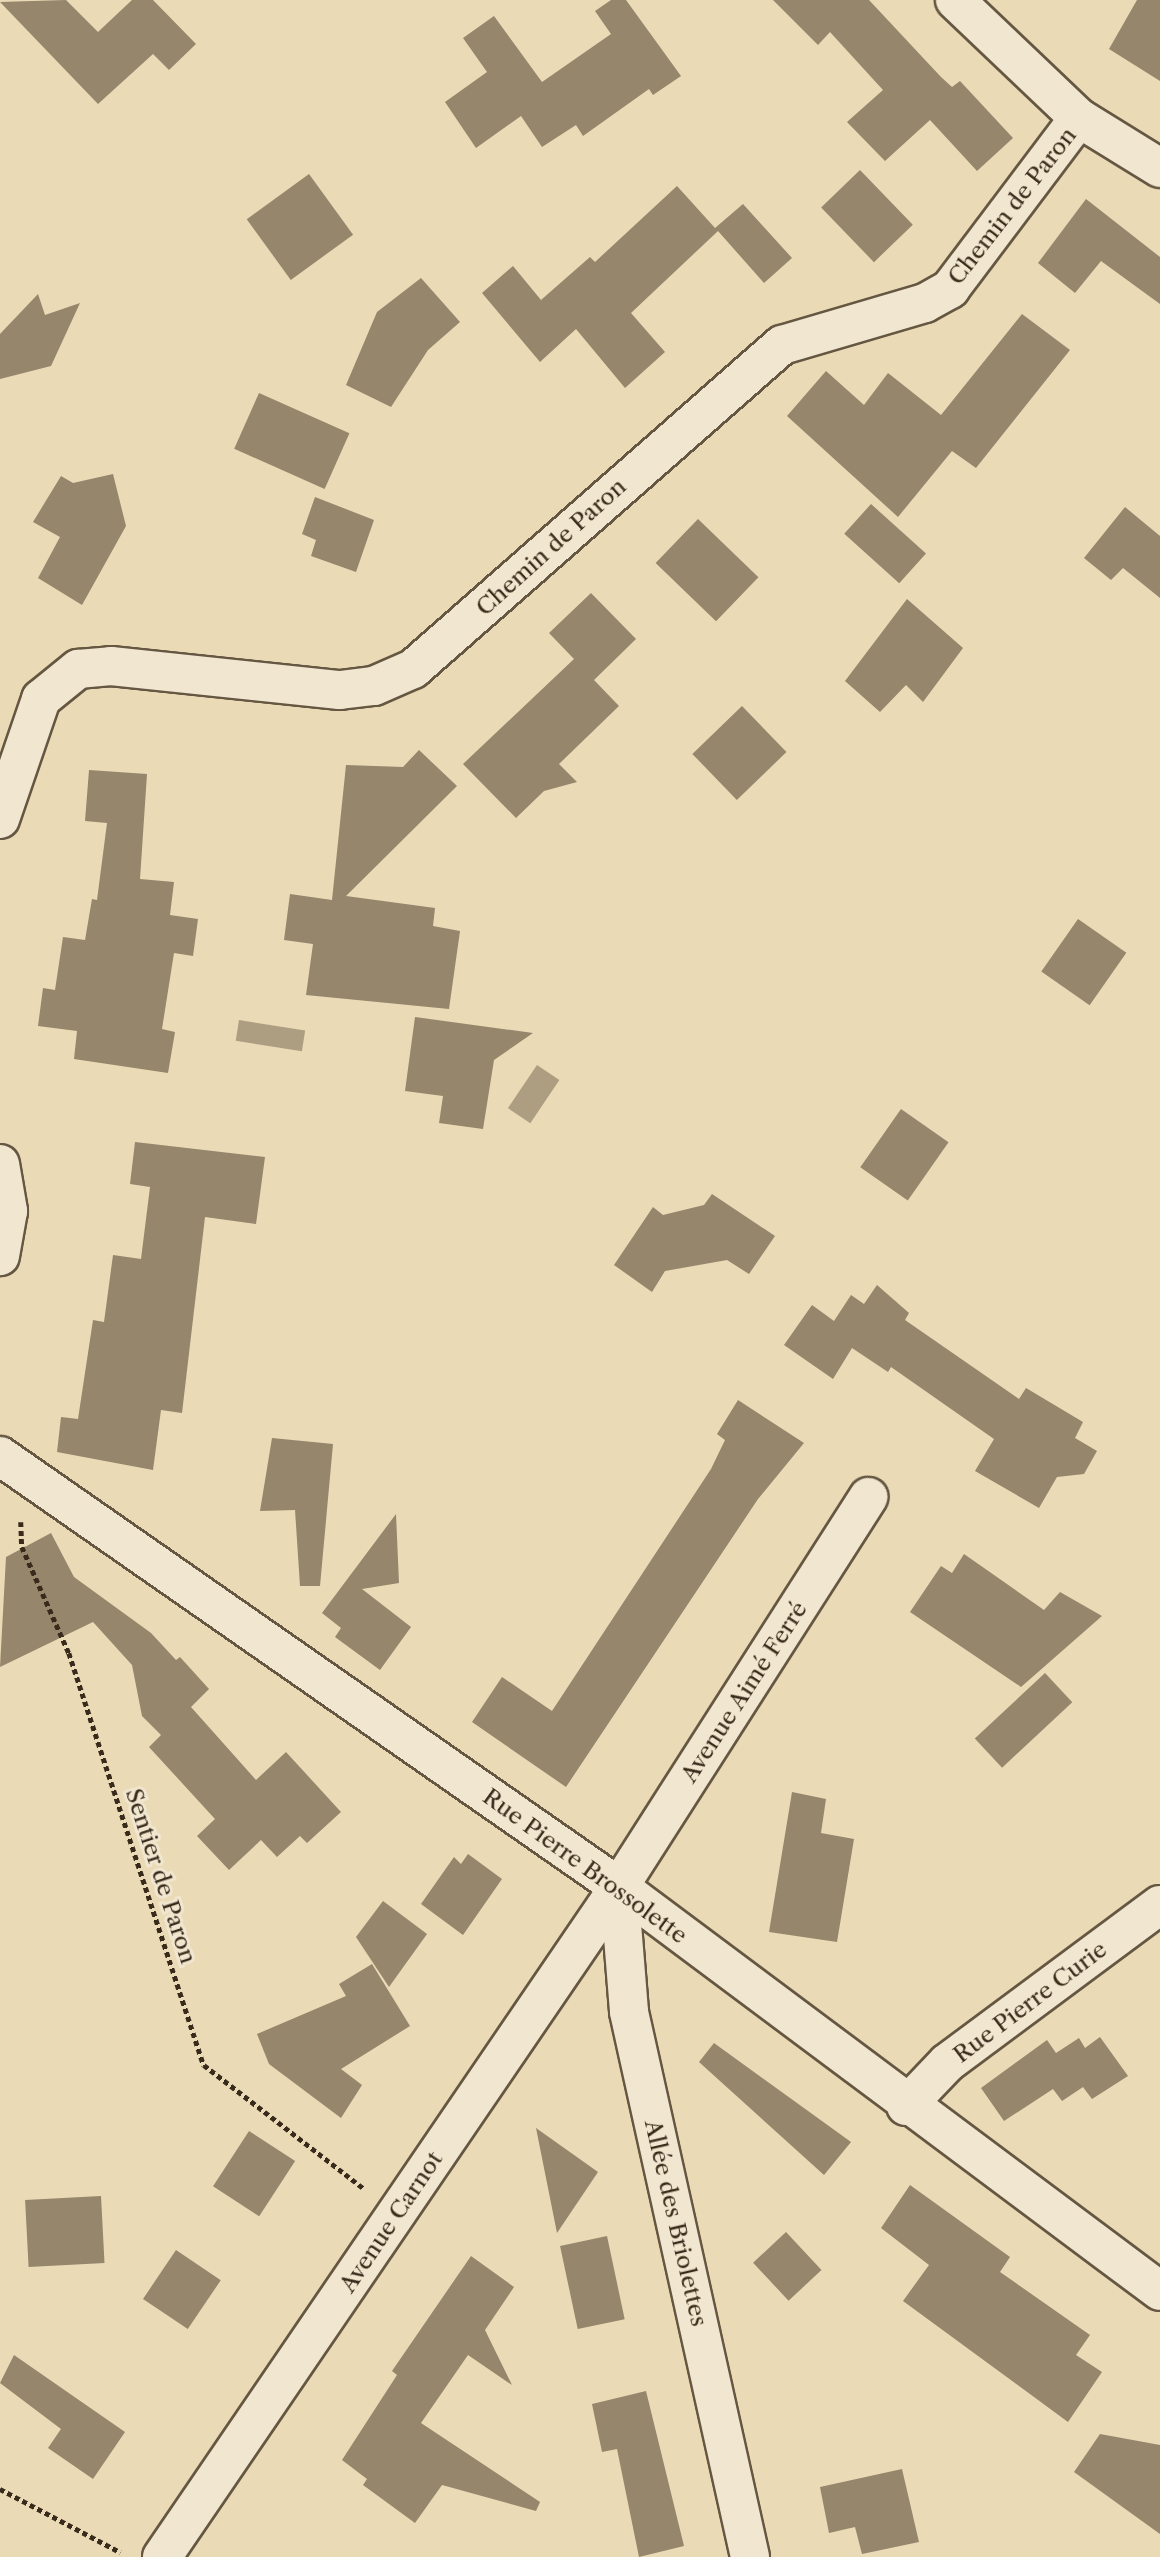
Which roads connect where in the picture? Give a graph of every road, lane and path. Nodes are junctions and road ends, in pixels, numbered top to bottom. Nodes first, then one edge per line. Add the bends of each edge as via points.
1 (955, 0) edge
2 (1079, 118) junction
3 (1160, 168) edge
4 (0, 819) edge
5 (0, 1164) edge
6 (0, 1256) edge
7 (10, 1462) edge
8 (869, 1497) dead end
9 (619, 1887) junction
10 (1160, 1905) edge
11 (906, 2106) junction
12 (396, 2214) junction
13 (1160, 2291) edge
14 (0, 2489) edge
15 (127, 2557) edge
16 (162, 2557) edge
17 (750, 2557) edge

1 - 2 street
2 - 3 street
2 - 4 street, Chemin de Paron via 950,289 925,303 782,345 413,668 374,686 340,690 111,666 78,669 41,699
5 - 6 street via 8,1211
7 - 9 street, Rue Pierre Brossolette
7 - 12 path, Sentier de Paron via 22,1547 69,1653 204,2065
8 - 9 street, Avenue Aimé Ferré
9 - 11 street, Rue Pierre Brossolette
9 - 12 street, Avenue Carnot
9 - 17 street, Allée des Briolettes via 629,2012
10 - 11 street, Rue Pierre Curie via 947,2063
11 - 13 street, Rue Pierre Brossolette
12 - 16 street, Avenue Carnot
14 - 15 path

